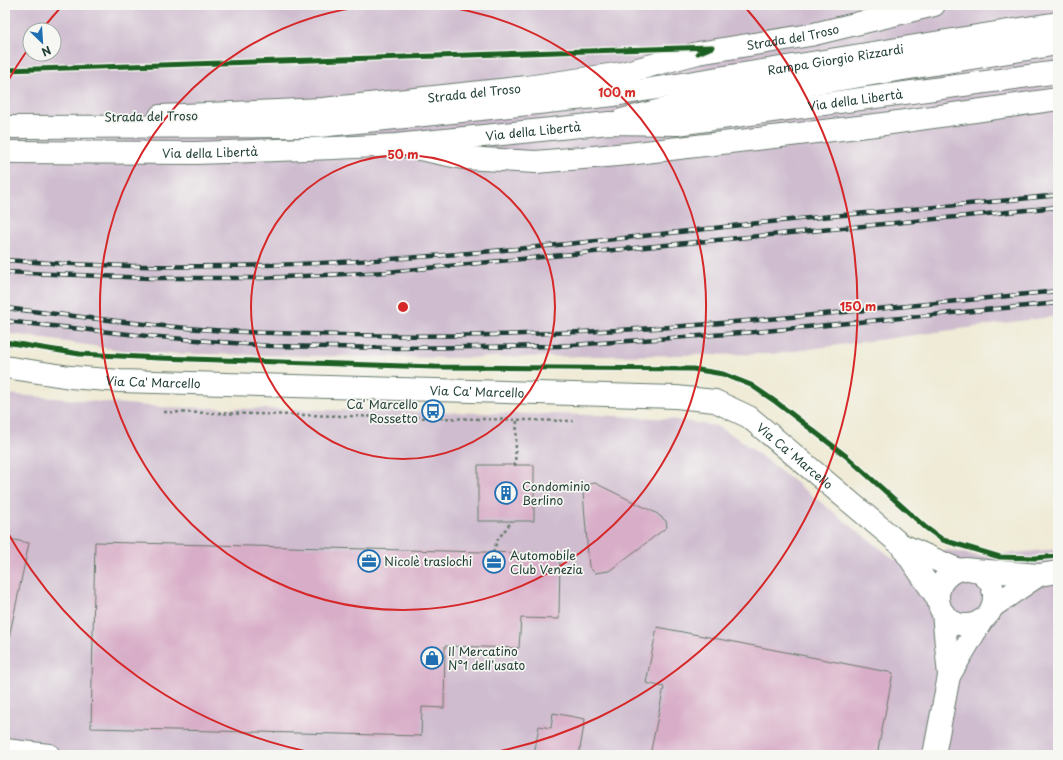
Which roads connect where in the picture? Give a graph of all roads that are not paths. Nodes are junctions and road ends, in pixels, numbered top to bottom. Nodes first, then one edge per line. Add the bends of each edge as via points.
1 (934, 5) edge
2 (1058, 23) edge
3 (1058, 44) edge
4 (1058, 72) edge
5 (614, 94) joint
6 (1058, 99) edge
7 (5, 117) edge
8 (609, 123) junction
9 (5, 127) edge
10 (396, 145) junction
11 (5, 152) edge
12 (5, 367) edge
13 (900, 544) junction
14 (967, 570) junction
15 (1048, 573) edge
16 (941, 606) junction
17 (987, 614) junction
18 (949, 676) junction
19 (5, 750) edge
20 (48, 755) edge
21 (934, 755) edge

1 - 7 main road, Strada del Troso via 810,35 698,53 623,73 527,87 323,109 187,116
2 - 5 main road, Rampa Giorgio Rizzardi
3 - 8 main road via 681,105
4 - 8 main road, Via della Libertà via 677,124
5 - 9 main road, Via della Libertà via 319,126
6 - 10 main road via 884,124 628,154 536,162 463,158
8 - 10 main road, Via della Libertà
10 - 11 main road, Via della Libertà via 196,153
12 - 13 main road, Via Ca' Marcello via 70,377 120,381 676,397 715,401 749,417
13 - 14 main road, Via Ca' Marcello
13 - 16 main road, Via Ca' Marcello
14 - 15 main road, Via Ca' Marcello
14 - 16 main road via 948,576 943,581 940,586
14 - 17 main road via 987,578 992,585 994,599
15 - 17 main road, Via Ca' Marcello
16 - 17 main road via 947,618 958,624 970,624
16 - 18 main road
17 - 18 main road
18 - 21 main road
19 - 20 main road

